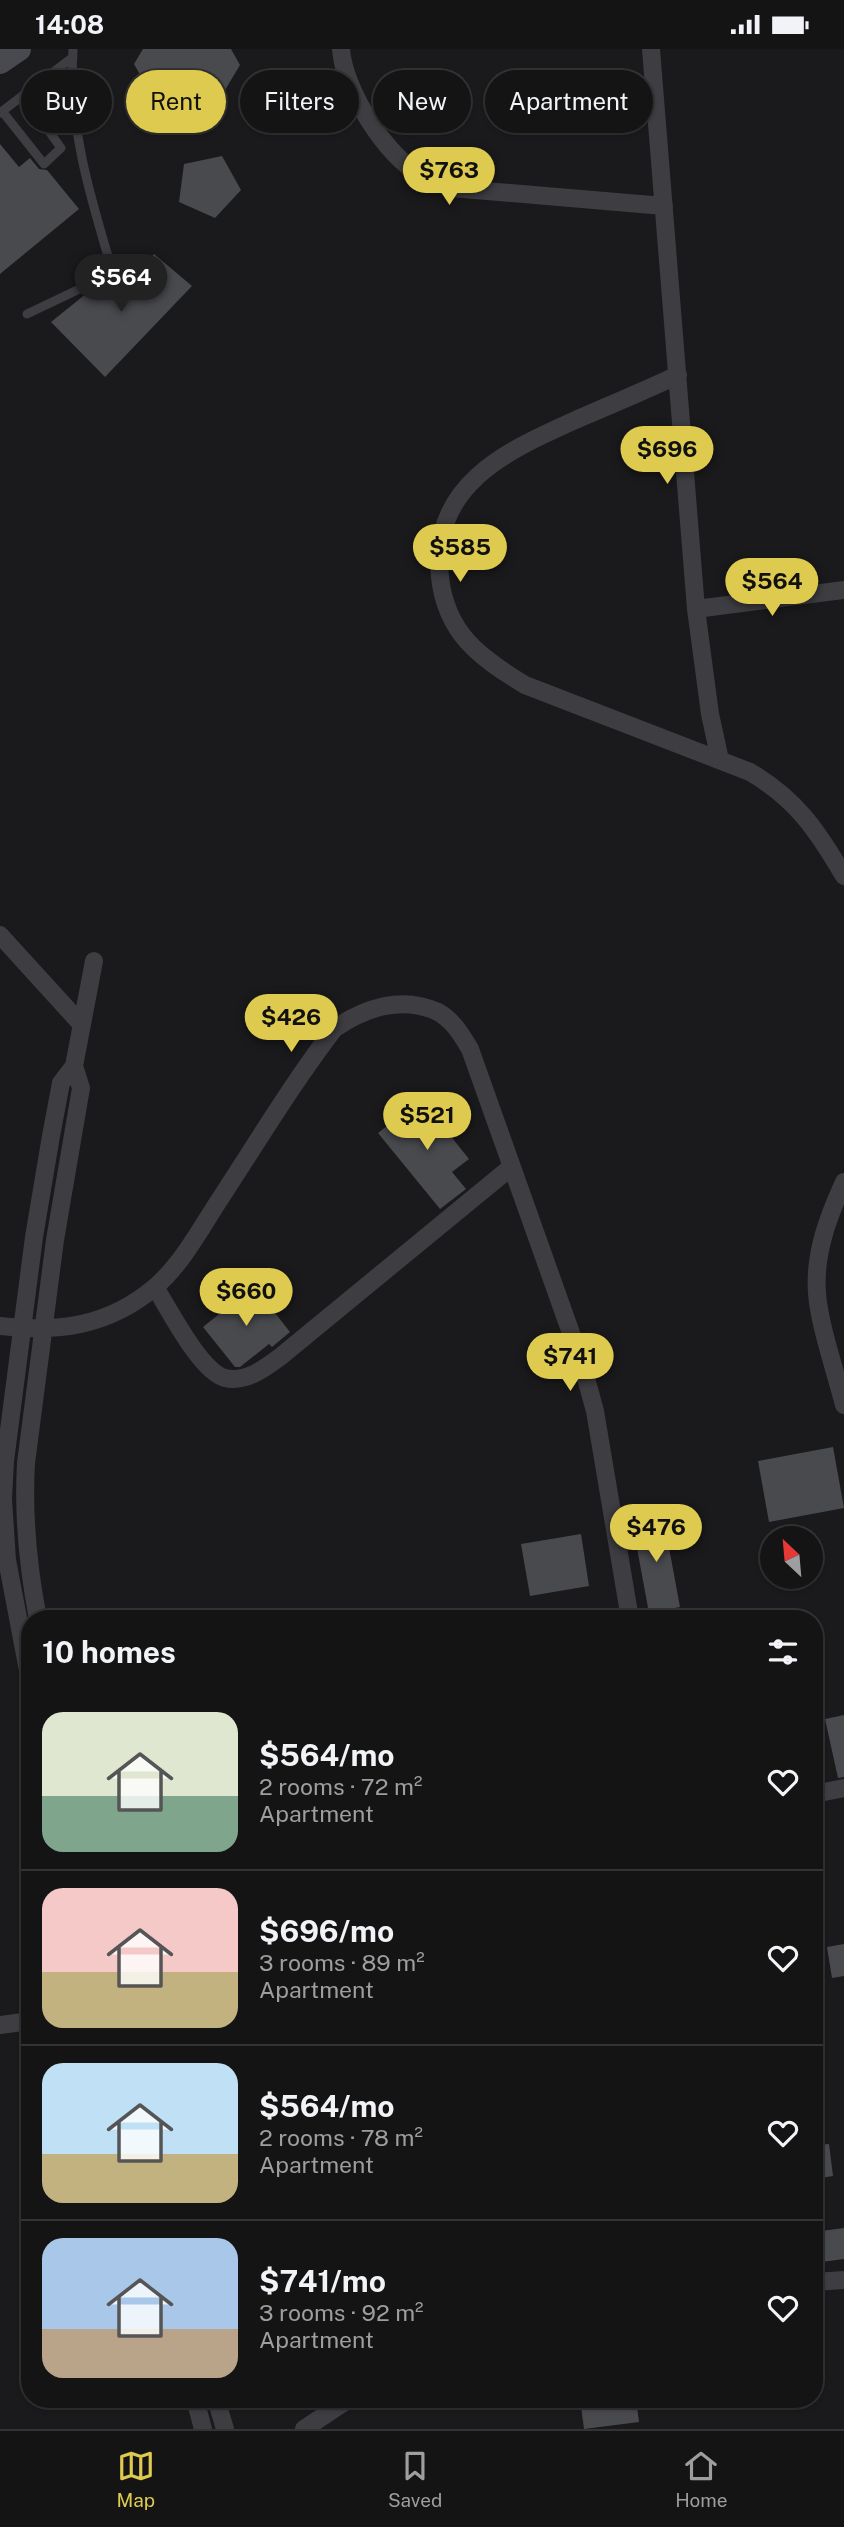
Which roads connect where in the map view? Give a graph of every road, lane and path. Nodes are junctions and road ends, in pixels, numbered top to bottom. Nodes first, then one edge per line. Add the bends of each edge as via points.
1 (19, 49) edge
2 (341, 49) edge
3 (651, 49) edge
4 (73, 53) edge
5 (0, 62) edge
6 (53, 70) edge
7 (21, 97) edge
8 (1, 112) edge
9 (50, 133) edge
10 (664, 206) junction
11 (27, 314) dead end
12 (678, 375) junction
13 (844, 590) edge
14 (696, 609) junction
15 (720, 760) junction
16 (844, 876) edge
17 (0, 935) edge
18 (94, 961) dead end
19 (82, 1025) junction
20 (74, 1066) junction
21 (510, 1168) junction
22 (844, 1182) edge
23 (155, 1287) junction
24 (0, 1326) edge
25 (22, 1328) junction
26 (42, 1329) junction
27 (844, 1405) edge
28 (37, 1610) edge
29 (628, 1610) edge
30 (21, 1632) edge
31 (844, 1788) edge
32 (823, 1792) edge
33 (21, 2022) edge
34 (0, 2025) edge
35 (844, 2280) edge
36 (823, 2281) edge
37 (197, 2408) edge
38 (219, 2408) edge
39 (336, 2408) edge
40 (203, 2429) edge
41 (225, 2429) edge
42 (304, 2429) edge

1 - 5 street
2 - 10 street via 367,118 390,148 419,174 451,188
3 - 10 street
4 - 6 lane
4 - 11 lane via 77,140 114,273
7 - 8 lane
8 - 9 lane via 44,164 61,148
10 - 12 street
12 - 14 street
12 - 15 street via 526,442 470,482 443,532 442,597 451,622 471,646 525,685
13 - 14 street
14 - 15 street
15 - 16 street via 761,778 794,803
17 - 19 street
18 - 19 street
19 - 20 street
20 - 25 street via 61,1083
20 - 26 street via 80,1088
21 - 23 street via 272,1363 241,1378 214,1372
21 - 23 street via 478,1070 457,1028 438,1013 381,1005 355,1014 334,1029 198,1233
21 - 29 street via 595,1411
22 - 27 street via 817,1263 817,1294
23 - 26 street via 82,1325
24 - 25 street
25 - 26 street
25 - 30 street via 3,1499
26 - 28 street via 24,1499
31 - 32 street
33 - 34 street
35 - 36 street
37 - 40 street
38 - 41 street
39 - 42 street

